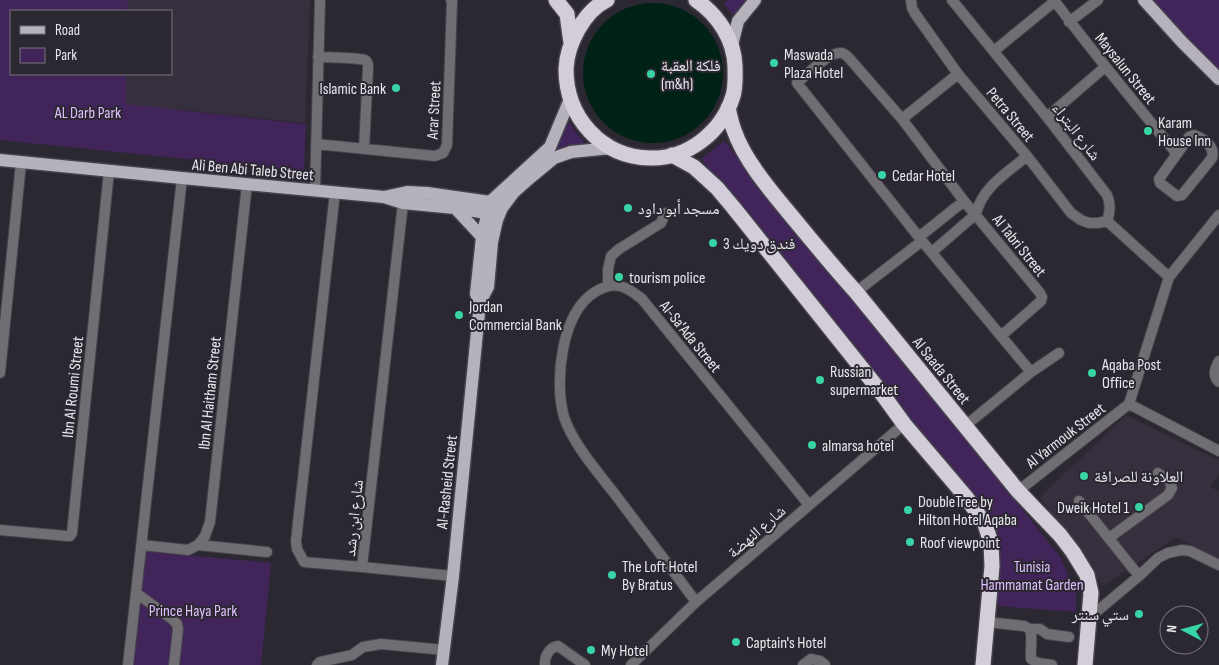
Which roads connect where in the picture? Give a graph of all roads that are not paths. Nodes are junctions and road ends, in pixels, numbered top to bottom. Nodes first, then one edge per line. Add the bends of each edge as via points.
1 (320, 0) edge
2 (451, 0) edge
3 (556, 0) edge
4 (607, 0) edge
5 (699, 0) edge
6 (755, 0) edge
7 (911, 0) edge
8 (952, 0) edge
9 (1054, 0) edge
10 (1098, 0) edge
11 (1144, 0) edge
12 (1069, 22) junction
13 (571, 43) junction
14 (732, 45) junction
15 (994, 51) junction
16 (318, 57) junction
17 (1105, 67) junction
18 (958, 74) junction
19 (1219, 79) edge
20 (570, 99) junction
21 (728, 108) junction
22 (1047, 117) junction
23 (902, 119) junction
24 (316, 144) junction
25 (611, 148) junction
26 (364, 149) junction
27 (1177, 154) junction
28 (672, 156) junction
29 (1027, 156) junction
30 (0, 160) edge
31 (21, 163) junction
32 (109, 171) junction
33 (182, 178) junction
34 (247, 184) junction
35 (315, 191) junction
36 (335, 192) junction
37 (401, 198) junction
38 (964, 201) junction
39 (456, 208) junction
40 (488, 208) junction
41 (502, 208) junction
42 (665, 213) dead end
43 (976, 214) junction
44 (1219, 215) edge
45 (1107, 221) junction
46 (482, 237) junction
47 (921, 239) junction
48 (932, 252) junction
49 (1169, 277) junction
50 (608, 286) junction
51 (856, 292) junction
52 (480, 302) junction
53 (1001, 336) junction
54 (1059, 353) dead end
55 (1219, 361) edge
56 (1031, 372) junction
57 (0, 373) edge
58 (1219, 382) edge
59 (1129, 404) junction
60 (904, 424) junction
61 (965, 426) junction
62 (1219, 451) edge
63 (1158, 472) dead end
64 (1018, 491) junction
65 (1079, 501) dead end
66 (809, 505) junction
67 (0, 530) edge
68 (1109, 538) junction
69 (142, 545) junction
70 (198, 545) junction
71 (267, 552) dead end
72 (1219, 565) edge
73 (362, 567) junction
74 (453, 576) junction
75 (1139, 576) junction
76 (136, 593) junction
77 (696, 602) junction
78 (1089, 618) junction
79 (987, 622) junction
80 (1030, 629) junction
81 (1069, 637) dead end
82 (444, 650) junction
83 (1032, 663) edge
84 (128, 665) edge
85 (174, 665) edge
86 (317, 665) edge
87 (442, 665) edge
88 (545, 665) edge
89 (585, 665) edge
90 (631, 665) edge
91 (803, 665) edge
92 (825, 665) edge
93 (983, 665) edge
94 (1052, 665) edge
95 (1085, 665) edge

1 - 16 street
2 - 26 street, Arar Street via 448,145 443,153 435,156
3 - 13 highway via 567,14
4 - 13 highway via 584,20
5 - 14 highway via 718,20
6 - 14 main road via 738,21
7 - 18 street, Petra Street via 916,15
8 - 15 street, شارع البتراء
9 - 12 street, Maysalun Street
9 - 15 street
10 - 12 street
11 - 19 main road
12 - 17 street, Maysalun Street
13 - 20 highway via 566,61
14 - 21 highway via 735,82
15 - 22 street, شارع البتراء
16 - 24 street
16 - 26 street via 357,59 368,63
17 - 22 street
17 - 27 street, Maysalun Street
18 - 23 street
18 - 29 street, Petra Street
20 - 25 highway via 593,136
20 - 40 main road via 550,147
21 - 28 highway via 711,133 699,143
21 - 51 highway, Al Saada Street via 740,145 750,160 778,200
22 - 45 street, شارع البتراء via 1107,195 1110,207
23 - 38 street, Al Tabri Street
23 - 47 street, Al Tabri Street via 845,54 830,56 798,83
24 - 26 street, Arar Street
24 - 35 street
25 - 28 highway via 631,156
25 - 41 main road, Al-Rasheid Street via 571,152 554,158 519,188
27 - 27 street via 1194,135 1212,146 1214,153 1179,196 1159,179
28 - 60 highway via 694,167 720,192
29 - 43 street, Al Tabri Street via 987,190
29 - 45 street, Petra Street via 1072,213 1089,223
30 - 31 main road, Ali Ben Abi Taleb Street
31 - 32 main road, Ali Ben Abi Taleb Street
31 - 57 street
32 - 33 main road, Ali Ben Abi Taleb Street
32 - 67 street, Ibn Al Roumi Street via 72,533 66,536
33 - 34 main road, Ali Ben Abi Taleb Street
33 - 69 street
34 - 35 main road, Ali Ben Abi Taleb Street
34 - 70 street, Ibn Al Haitham Street via 210,522 206,536
35 - 36 main road, Ali Ben Abi Taleb Street
36 - 37 main road, Ali Ben Abi Taleb Street
36 - 73 street, شارع ابن رشد via 296,541 304,562
37 - 39 main road, Ali Ben Abi Taleb Street
37 - 40 main road via 407,192 427,193
37 - 73 street, شارع ابن رشد
38 - 43 street, Al Tabri Street
38 - 47 street
39 - 40 main road, Ali Ben Abi Taleb Street
39 - 46 main road
40 - 41 main road, Ali Ben Abi Taleb Street
40 - 46 main road, Al-Rasheid Street
41 - 52 main road, Al-Rasheid Street via 494,234 488,287
42 - 50 street via 661,222 611,256
43 - 48 street
43 - 53 street, Al Tabri Street via 1042,297
44 - 49 street, Al Yarmouk Street
45 - 49 street
46 - 52 main road, Al-Rasheid Street via 476,294
47 - 48 street
47 - 51 street
48 - 53 street
49 - 59 street, Al Yarmouk Street
50 - 66 street, Al-Sa'Ada Street via 630,289 642,299
50 - 77 street via 591,294 578,307 566,338 560,367 564,417 574,440
51 - 61 highway, Al Saada Street
52 - 74 main road, Al-Rasheid Street
53 - 56 street
54 - 56 street
55 - 58 street via 1214,373
56 - 61 street
59 - 62 street
59 - 64 street, Al Yarmouk Street
60 - 66 street, شارع النهضة
60 - 79 highway via 985,524 991,543 992,566
61 - 64 highway, Al Saada Street
63 - 68 street via 1169,481 1172,488 1168,495
64 - 78 highway, Al Saada Street via 1060,535 1082,567 1090,585
65 - 68 street
66 - 77 street, شارع النهضة
68 - 75 street
69 - 70 street via 188,550
69 - 76 street
70 - 71 street
72 - 75 street via 1190,551 1174,551 1158,558
73 - 74 street
74 - 82 main road, Al-Rasheid Street
75 - 78 street
76 - 84 street
76 - 85 street via 177,624
77 - 90 street, شارع النهضة
78 - 95 highway, Al Saada Street
79 - 80 street
79 - 93 highway
80 - 81 street
80 - 83 street
82 - 86 street via 381,644 363,647 352,655
82 - 87 main road, Al-Rasheid Street
83 - 94 street
88 - 89 street via 548,652 558,646
91 - 92 street via 811,660

